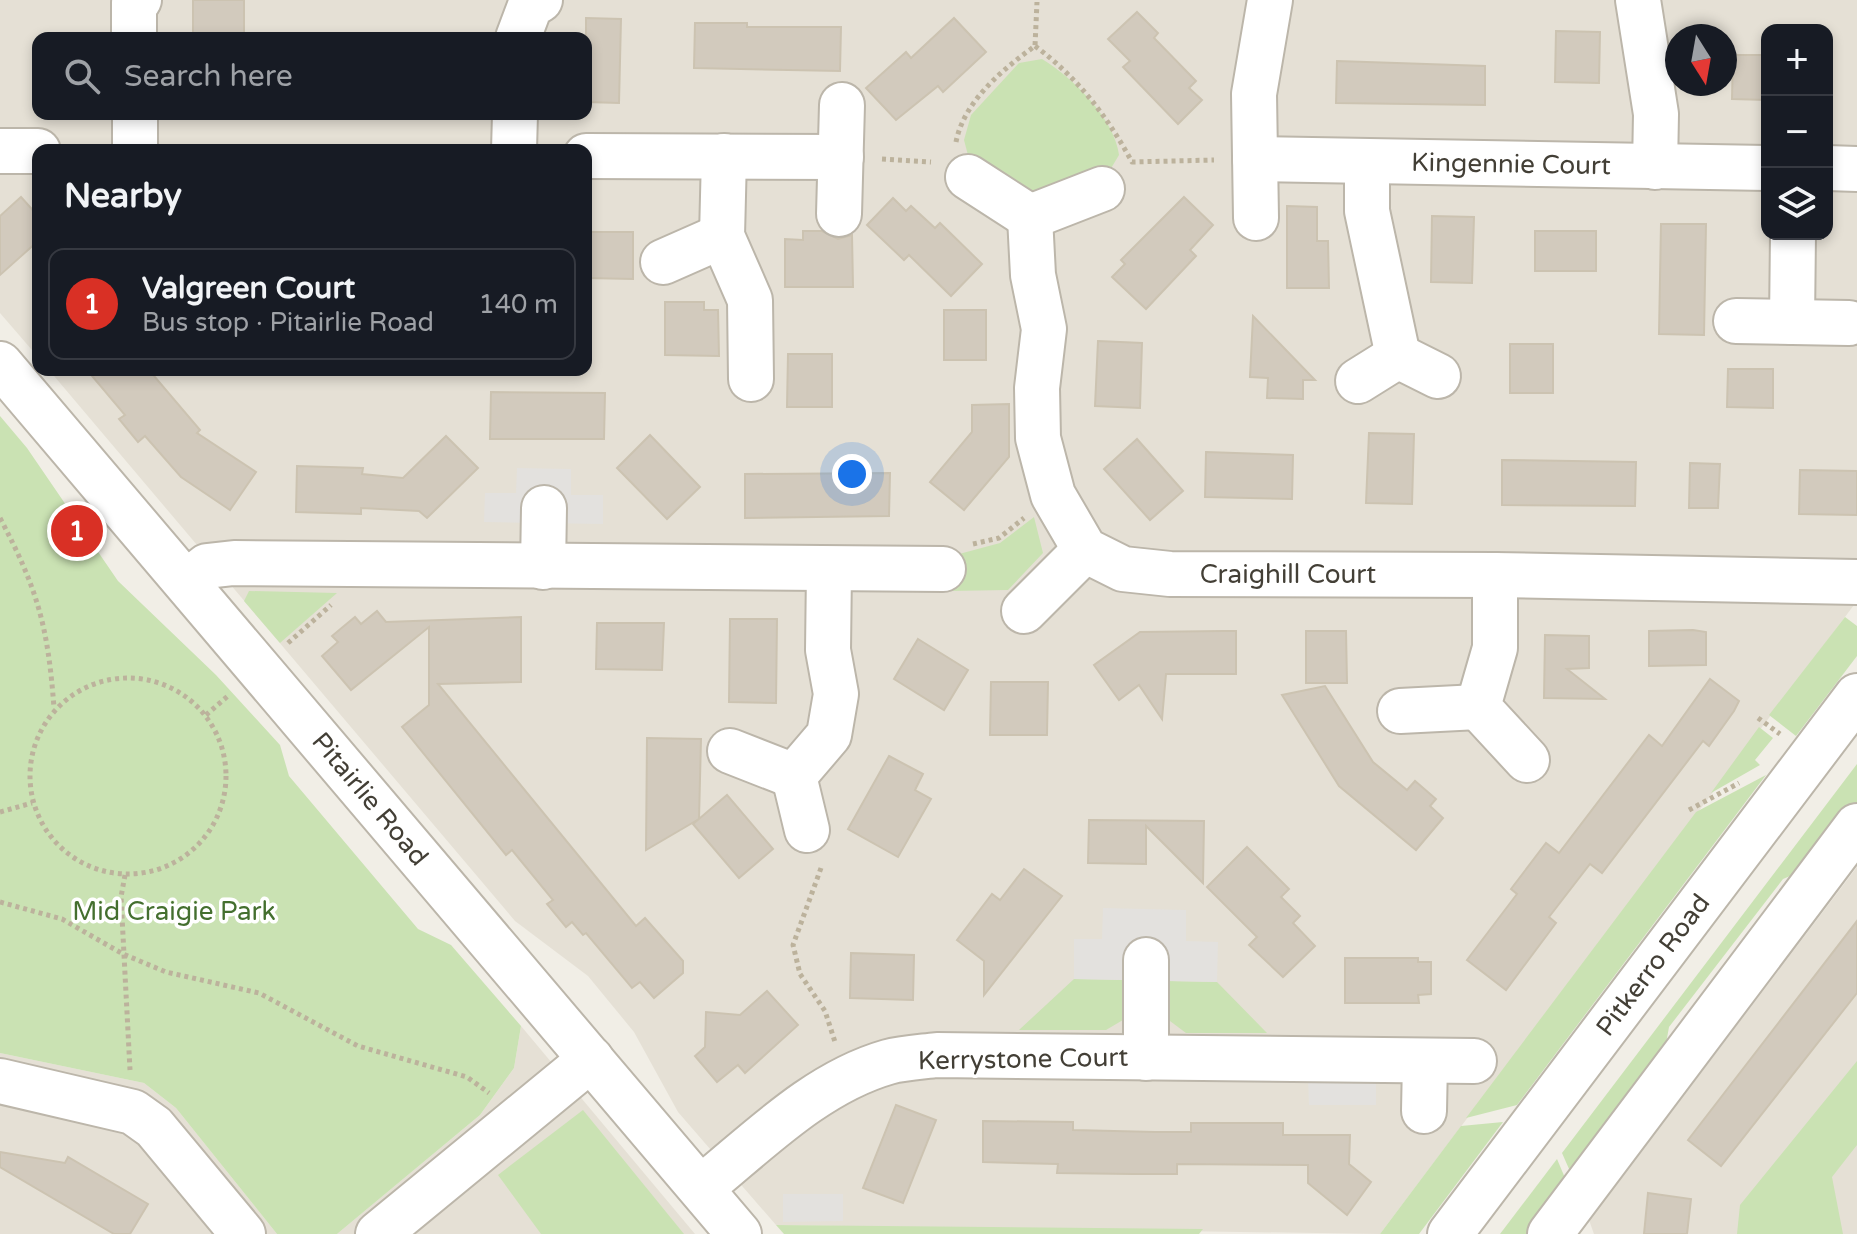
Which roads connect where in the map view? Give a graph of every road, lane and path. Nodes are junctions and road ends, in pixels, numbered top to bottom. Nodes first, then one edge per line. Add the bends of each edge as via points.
1 (1270, 0) edge
2 (1638, 0) edge
3 (1037, 2) dead end
4 (1035, 46) junction
5 (842, 105) dead end
6 (135, 120) edge
7 (515, 120) edge
8 (135, 144) edge
9 (514, 144) edge
10 (0, 151) edge
11 (32, 151) edge
12 (592, 156) edge
13 (724, 156) junction
14 (841, 157) junction
15 (1255, 159) junction
16 (1367, 162) junction
17 (953, 163) junction
18 (1655, 167) junction
19 (1761, 168) edge
20 (1833, 168) edge
21 (1857, 169) edge
22 (1102, 189) dead end
23 (839, 214) dead end
24 (1030, 217) junction
25 (1256, 218) dead end
26 (722, 236) junction
27 (1793, 240) edge
28 (663, 262) dead end
29 (1736, 321) dead end
30 (1792, 322) junction
31 (1849, 323) dead end
32 (1398, 356) junction
33 (0, 364) edge
34 (1438, 376) dead end
35 (751, 379) dead end
36 (1358, 381) dead end
37 (1053, 495) junction
38 (544, 508) dead end
39 (0, 518) edge
40 (1085, 550) junction
41 (543, 567) junction
42 (943, 569) joint
43 (829, 570) junction
44 (1495, 575) junction
45 (188, 581) junction
46 (1857, 582) edge
47 (1024, 611) dead end
48 (1857, 696) edge
49 (1478, 707) junction
50 (54, 709) junction
51 (1400, 711) dead end
52 (1758, 718) dead end
53 (1786, 739) dead end
54 (730, 751) dead end
55 (1527, 760) dead end
56 (794, 776) junction
57 (32, 803) junction
58 (0, 812) edge
59 (1857, 826) edge
60 (807, 830) joint
61 (125, 875) junction
62 (0, 902) edge
63 (123, 954) junction
64 (1146, 960) dead end
65 (1146, 1058) junction
66 (591, 1059) junction
67 (1425, 1061) junction
68 (1474, 1061) dead end
69 (847, 1079) junction
70 (0, 1081) edge
71 (1424, 1111) dead end
72 (133, 1112) junction
73 (519, 1115) junction
74 (701, 1188) junction
75 (243, 1234) edge
76 (378, 1234) edge
77 (739, 1234) edge
78 (1450, 1234) edge
79 (1550, 1234) edge

1 - 15 street via 1254,94
2 - 18 street via 1656,114
3 - 4 path
4 - 15 path via 1062,66 1108,118 1132,162
4 - 17 path via 1006,67 960,121
5 - 14 street
6 - 8 street
7 - 9 street
10 - 11 street
12 - 13 street
13 - 14 street
13 - 26 street
14 - 17 path
14 - 23 street
15 - 16 street, Kingennie Court
15 - 25 street
16 - 18 street, Kingennie Court
16 - 32 street via 1367,211
17 - 24 street
18 - 19 street, Kingennie Court
20 - 21 street
22 - 24 street
24 - 37 street via 1033,275 1044,329 1038,438
26 - 28 street
26 - 35 street via 750,300
27 - 30 street
29 - 30 street
30 - 31 street
32 - 34 street
32 - 36 street
33 - 45 street, Pitairlie Road
37 - 40 street
37 - 42 path via 999,538 943,552
38 - 41 street
39 - 50 path via 31,576 49,641
40 - 44 street, Craighill Court via 1123,569 1170,574
40 - 47 street
41 - 43 street
41 - 45 street via 234,563 207,566
42 - 43 street
43 - 56 street via 834,708 829,735
44 - 46 street, Craighill Court
44 - 49 street via 1495,648
45 - 66 street, Pitairlie Road
48 - 78 street, Pitkerro Road
49 - 51 street
49 - 55 street
50 - 57 path via 36,737 28,770
50 - 61 path via 81,689 114,678 148,679 180,692 206,715 221,743 225,790 208,834 185,856 157,870
52 - 53 path
54 - 56 street
56 - 60 street
57 - 58 path
57 - 61 path via 45,832 67,854 94,869
59 - 79 street
60 - 69 path via 822,870 793,945 800,974 825,1011
61 - 63 path
62 - 63 path via 62,919
63 - 72 path
63 - 73 path via 166,972 259,993 358,1046 467,1077
64 - 65 street, Kerrystone Court
65 - 67 street, Kerrystone Court
65 - 69 street, Kerrystone Court via 937,1055 888,1062
66 - 73 street
66 - 74 street, Pitairlie Road
67 - 68 street, Kerrystone Court
67 - 71 street
69 - 74 street, Kerrystone Court via 802,1106
70 - 72 street
72 - 75 street via 154,1127
73 - 76 street
74 - 77 street, Pitairlie Road

